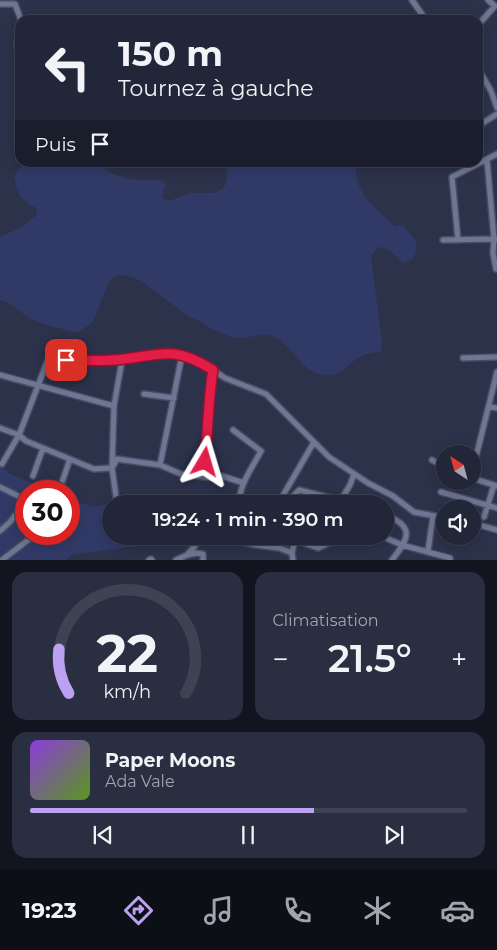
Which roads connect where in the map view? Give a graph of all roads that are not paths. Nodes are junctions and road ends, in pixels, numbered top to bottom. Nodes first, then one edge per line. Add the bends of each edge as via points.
1 (412, 0) edge
2 (488, 0) edge
3 (0, 4) edge
4 (19, 15) edge
5 (422, 15) edge
6 (483, 19) edge
7 (483, 78) edge
8 (497, 108) edge
9 (497, 114) edge
10 (483, 123) edge
11 (497, 154) edge
12 (487, 160) junction
13 (483, 162) edge
14 (473, 167) edge
15 (496, 239) edge
16 (443, 240) dead end
17 (458, 240) junction
18 (496, 268) edge
19 (182, 355) junction
20 (497, 357) edge
21 (463, 358) dead end
22 (122, 360) junction
23 (213, 370) junction
24 (497, 372) edge
25 (0, 375) edge
26 (38, 386) junction
27 (144, 394) dead end
28 (174, 398) junction
29 (114, 406) junction
30 (489, 406) junction
31 (497, 408) edge
32 (0, 428) edge
33 (233, 430) dead end
34 (18, 435) junction
35 (314, 442) junction
36 (479, 445) edge
37 (43, 448) junction
38 (70, 460) junction
39 (432, 460) dead end
40 (436, 462) edge
41 (2, 464) dead end
42 (160, 465) junction
43 (112, 468) junction
44 (354, 474) junction
45 (32, 476) dead end
46 (203, 477) junction
47 (62, 480) edge
48 (481, 481) edge
49 (244, 483) junction
50 (289, 484) junction
51 (496, 486) edge
52 (0, 487) edge
53 (299, 490) junction
54 (442, 492) dead end
55 (15, 494) edge
56 (116, 495) edge
57 (240, 495) edge
58 (283, 495) edge
59 (294, 495) edge
60 (320, 495) edge
61 (344, 495) edge
62 (487, 505) junction
63 (497, 508) edge
64 (15, 515) edge
65 (433, 516) junction
66 (436, 516) edge
67 (394, 518) edge
68 (484, 518) dead end
69 (481, 526) edge
70 (497, 530) edge
71 (0, 531) edge
72 (394, 542) edge
73 (22, 545) edge
74 (195, 545) edge
75 (257, 545) edge
76 (294, 545) edge
77 (309, 545) edge
78 (324, 545) edge
79 (402, 545) junction
80 (428, 551) junction
81 (292, 553) junction
82 (187, 555) junction
83 (2, 560) edge
84 (176, 560) edge
85 (203, 560) edge
86 (293, 560) edge
87 (392, 560) edge
88 (450, 560) edge

1 - 5 street
2 - 6 street via 495,6
3 - 4 street via 15,4
7 - 8 street
9 - 10 street
11 - 12 street
12 - 13 street
12 - 15 street
14 - 17 street via 452,177
15 - 17 street
15 - 18 street via 493,253
16 - 17 street
19 - 22 street via 143,355
19 - 23 street
19 - 28 street
20 - 21 street
22 - 26 street via 49,357
22 - 29 street
23 - 35 street via 266,394
23 - 46 street
24 - 30 street
25 - 26 street
26 - 29 street
26 - 34 street
27 - 28 street
28 - 42 street
29 - 43 street
30 - 31 street
30 - 36 street
32 - 34 street
33 - 49 street via 261,452
34 - 37 street
34 - 41 street
35 - 44 street
35 - 50 street
37 - 38 street
37 - 45 street
38 - 43 street via 94,469
38 - 47 street
39 - 40 street
42 - 43 street via 117,459
42 - 46 street via 182,474
43 - 56 street
44 - 61 street
44 - 65 street via 414,512
46 - 49 street via 229,477
48 - 51 street
49 - 57 street
50 - 53 street
50 - 58 street
51 - 62 street
52 - 55 street
53 - 59 street
53 - 60 street
54 - 62 street
62 - 63 street
62 - 68 street
64 - 71 street
65 - 66 street
65 - 80 street
67 - 79 street via 405,526
69 - 70 street
72 - 79 street
73 - 83 street
74 - 82 street
75 - 81 street
76 - 81 street
77 - 78 street via 318,548
79 - 80 street
79 - 87 street
80 - 88 street
81 - 86 street
82 - 84 street
82 - 85 street via 203,554

